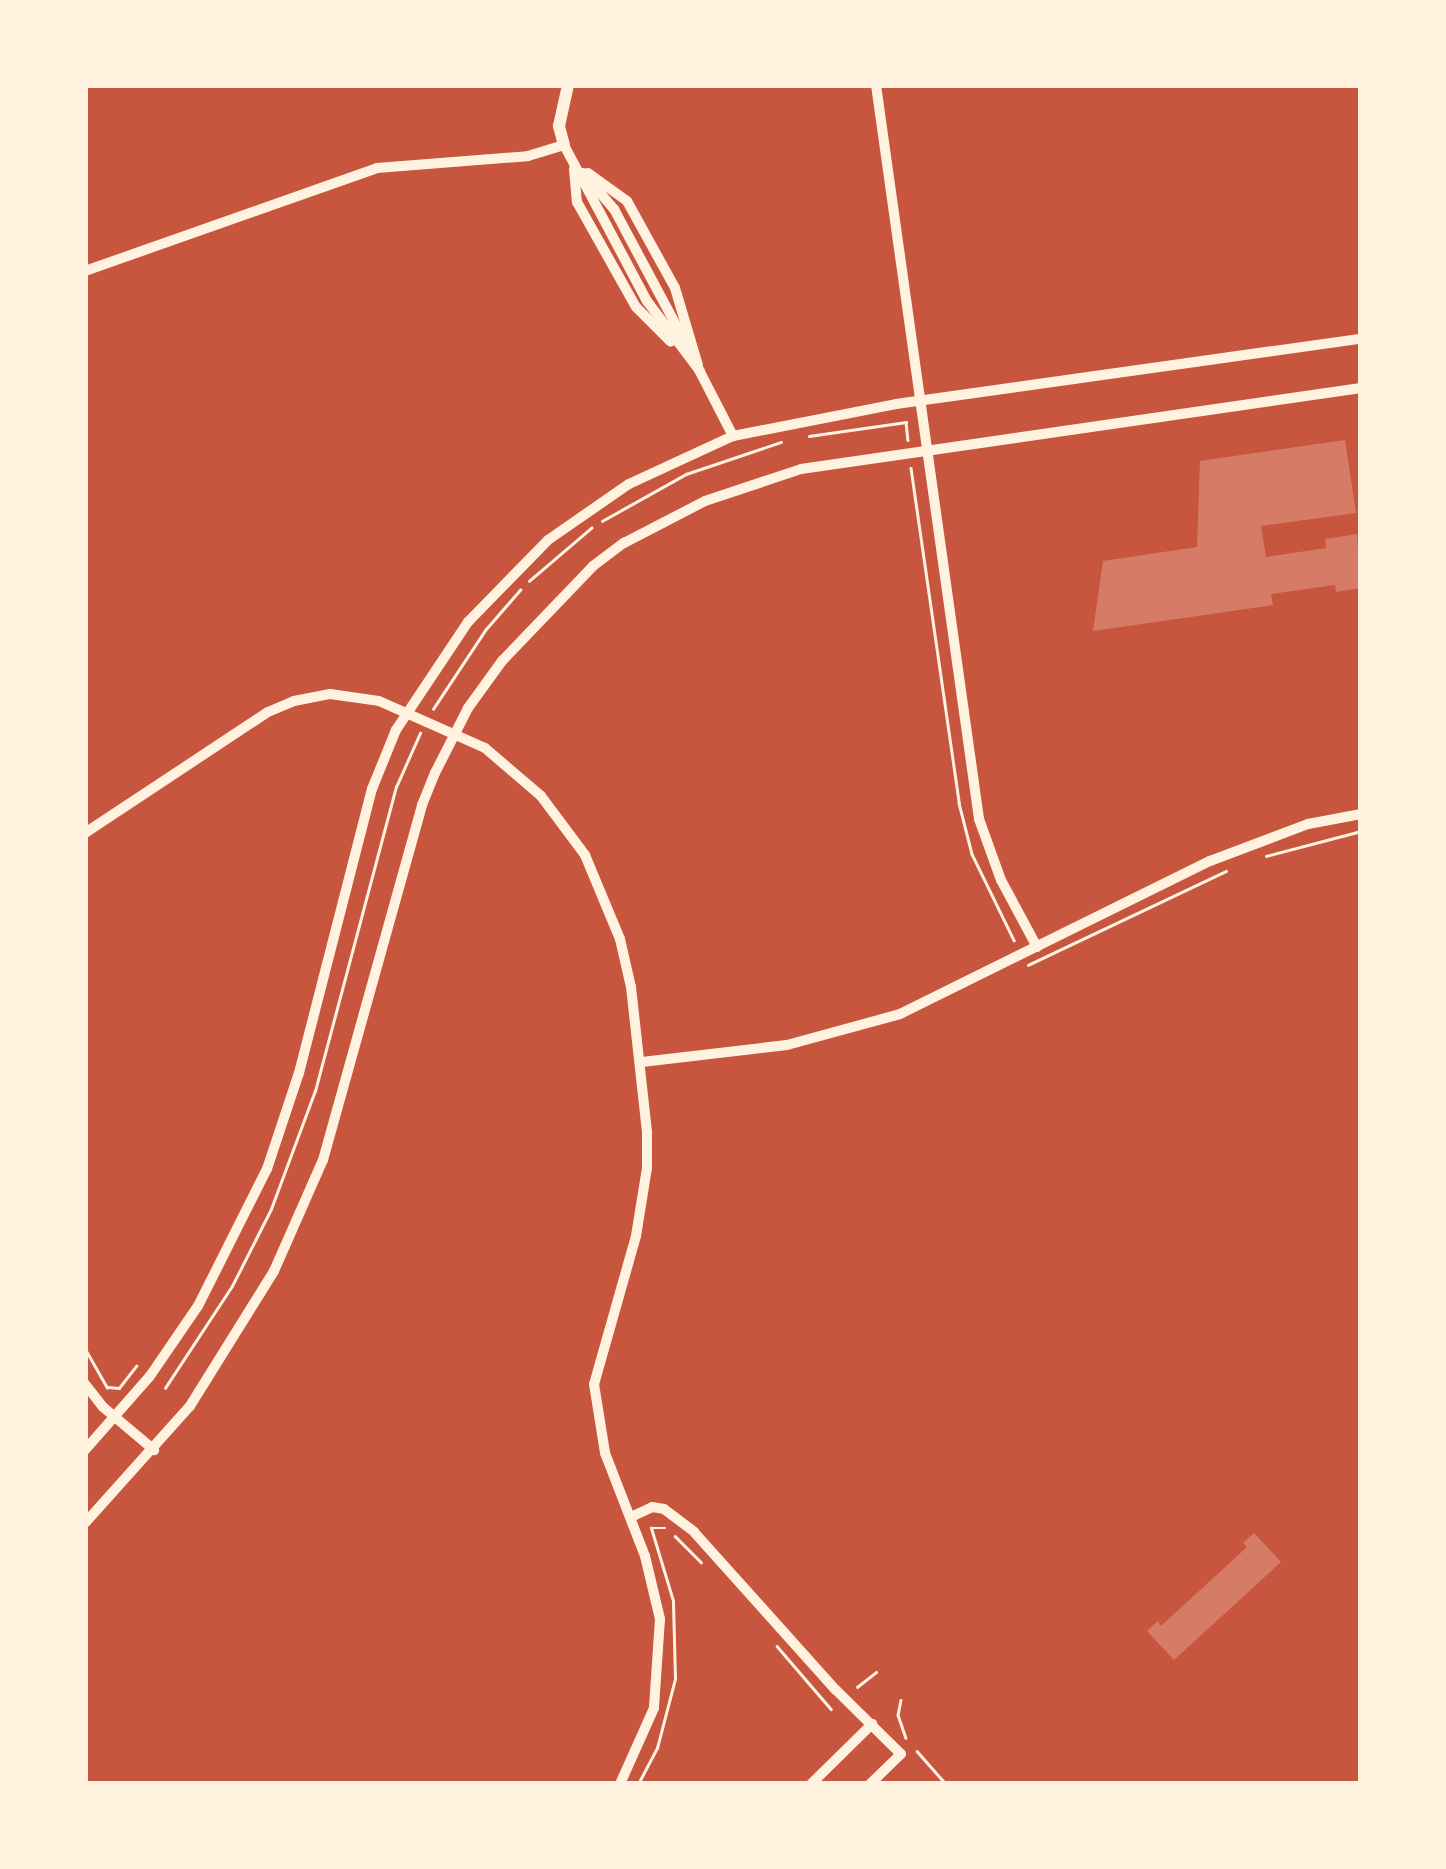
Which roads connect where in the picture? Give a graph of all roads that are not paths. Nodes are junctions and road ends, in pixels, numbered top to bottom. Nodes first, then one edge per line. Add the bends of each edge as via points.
1 (568, 85) edge
2 (876, 85) edge
3 (564, 145) junction
4 (574, 163) junction
5 (85, 271) edge
6 (1361, 339) edge
7 (700, 371) junction
8 (1361, 388) edge
9 (919, 401) junction
10 (733, 436) junction
11 (926, 452) junction
12 (406, 712) junction
13 (455, 734) junction
14 (1361, 814) edge
15 (85, 833) edge
16 (1038, 947) junction
17 (642, 1062) junction
18 (85, 1384) edge
19 (115, 1418) junction
20 (85, 1450) edge
21 (154, 1450) junction
22 (632, 1517) junction
23 (85, 1523) edge
24 (872, 1724) junction
25 (620, 1784) edge
26 (811, 1784) edge
27 (870, 1784) edge

1 - 3 street via 559,126
2 - 9 street
3 - 4 street
3 - 5 street via 528,156 377,168
4 - 7 street via 646,301
4 - 7 street via 626,201 675,288
6 - 9 street
7 - 10 street
8 - 11 street
9 - 10 street
9 - 11 street
10 - 12 street via 629,484 548,540 468,622
11 - 13 street via 750,483 624,544 535,621
11 - 16 street via 979,820 1001,880
12 - 13 street
12 - 15 street via 330,694 286,704
12 - 19 street via 372,789 299,1074 267,1169 198,1306
13 - 17 street via 484,748 541,796 585,856 620,939
13 - 21 street via 422,805 349,1075 300,1217 250,1316
14 - 16 street via 1256,841
16 - 17 street via 925,1003 851,1030 787,1045
17 - 22 street via 644,1199 594,1384 605,1453
18 - 19 street
19 - 20 street
19 - 21 street
21 - 23 street
22 - 24 street via 652,1507 694,1532
22 - 25 street via 652,1583 661,1650 654,1708
24 - 26 street
24 - 27 street via 902,1754

